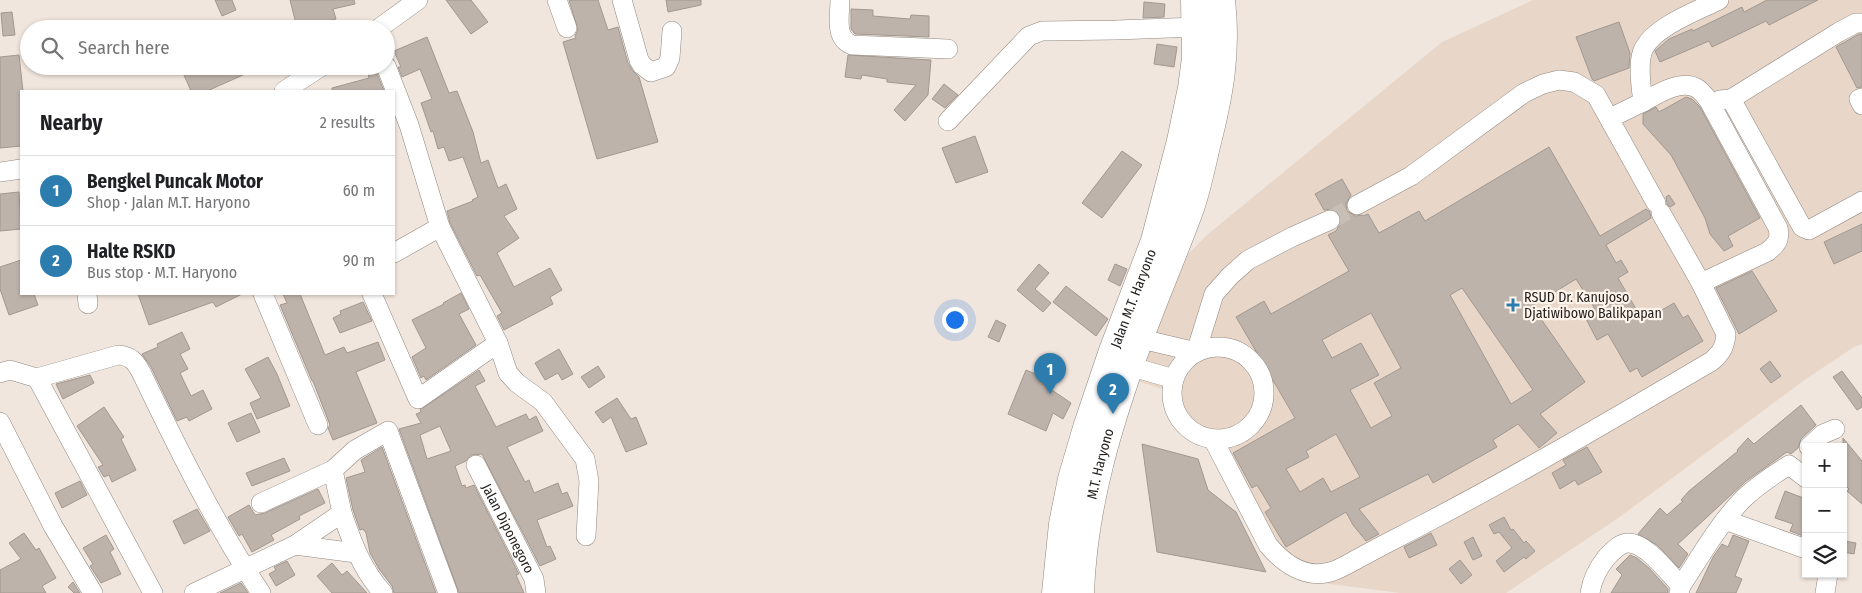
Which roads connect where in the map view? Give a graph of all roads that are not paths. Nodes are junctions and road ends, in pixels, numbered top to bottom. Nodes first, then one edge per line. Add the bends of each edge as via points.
1 (418, 0) edge
2 (557, 0) edge
3 (622, 0) edge
4 (840, 0) edge
5 (1195, 0) edge
6 (1221, 0) edge
7 (1719, 0) edge
8 (390, 20) edge
9 (1862, 23) edge
10 (1197, 27) junction
11 (567, 28) dead end
12 (672, 31) dead end
13 (948, 49) dead end
14 (311, 75) edge
15 (390, 75) edge
16 (296, 88) edge
17 (1862, 98) edge
18 (1731, 99) junction
19 (1709, 101) junction
20 (1643, 102) junction
21 (1862, 105) edge
22 (1610, 118) junction
23 (948, 121) dead end
24 (20, 169) edge
25 (0, 172) edge
26 (1862, 201) edge
27 (1357, 205) tunnel mouth
28 (1330, 220) tunnel mouth
29 (440, 227) junction
30 (395, 252) edge
31 (1701, 283) junction
32 (263, 295) edge
33 (372, 295) edge
34 (1130, 336) junction
35 (498, 343) junction
36 (1196, 352) junction
37 (1129, 366) junction
38 (0, 373) edge
39 (37, 378) junction
40 (1174, 379) junction
41 (0, 422) edge
42 (318, 425) dead end
43 (1835, 429) dead end
44 (1213, 440) junction
45 (1813, 443) edge
46 (1802, 454) edge
47 (476, 465) dead end
48 (1789, 465) junction
49 (333, 470) junction
50 (1802, 475) edge
51 (261, 502) dead end
52 (342, 514) junction
53 (1725, 520) junction
54 (586, 536) dead end
55 (295, 545) junction
56 (1802, 548) edge
57 (356, 553) junction
58 (245, 568) junction
59 (1827, 578) edge
60 (1680, 590) edge
61 (93, 593) edge
62 (153, 593) edge
63 (194, 593) edge
64 (261, 593) edge
65 (383, 593) edge
66 (448, 593) edge
67 (536, 593) edge
68 (1056, 593) edge
69 (1080, 593) edge
70 (1590, 593) edge
71 (1825, 593) edge

1 - 8 street
2 - 11 street
3 - 12 street via 639,60 651,72 666,67
4 - 13 street via 839,34 846,43
5 - 10 highway, Jalan M.T. Haryono
6 - 34 highway, Jalan M.T. Haryono via 1224,25 1222,71 1190,207
7 - 20 street via 1669,25 1653,36 1643,49 1640,81
9 - 18 street via 1839,32
10 - 23 street via 1042,30 1029,36
10 - 34 highway, Jalan M.T. Haryono via 1192,88 1181,141
14 - 16 street
15 - 29 street via 409,125
17 - 21 street via 1859,100
18 - 19 street
18 - 26 street via 1802,227 1809,230
19 - 20 street via 1695,87 1680,86
19 - 31 street via 1780,233 1776,244 1767,252
20 - 22 street
22 - 27 street via 1596,95 1574,82 1559,80 1543,84 1524,93 1411,176
22 - 31 street
24 - 25 street
28 - 36 street via 1248,260 1230,276 1214,294
29 - 30 street
29 - 35 street
31 - 44 street via 1726,334 1721,353 1712,361 1470,500 1330,572 1304,572 1280,559 1268,545
32 - 42 street
33 - 35 street via 418,398
34 - 36 street
34 - 37 highway, M.T. Haryono
34 - 68 highway, Jalan M.T. Haryono via 1087,428 1072,479 1063,524
35 - 54 street via 508,373 543,402 585,459 589,481
36 - 40 street via 1186,359
36 - 44 street via 1224,347 1238,352 1259,371 1264,385 1260,413 1252,425 1241,434
37 - 40 street
37 - 69 highway, M.T. Haryono via 1095,479
38 - 39 street via 10,370
39 - 58 street via 118,355 134,360 177,447
39 - 62 street
40 - 44 street via 1172,393 1179,419 1188,429
41 - 61 street via 53,526
43 - 45 street
46 - 48 street
47 - 67 street, Jalan Diponegoro via 534,579
48 - 50 street
48 - 53 street via 1758,486
49 - 51 street
49 - 52 street
49 - 66 street via 355,450 388,431
52 - 55 street
52 - 57 street
53 - 56 street
53 - 60 street
55 - 57 street
55 - 58 street
57 - 65 street
58 - 63 street
58 - 64 street
59 - 71 street
60 - 70 street via 1647,551 1628,543 1618,547 1600,566

